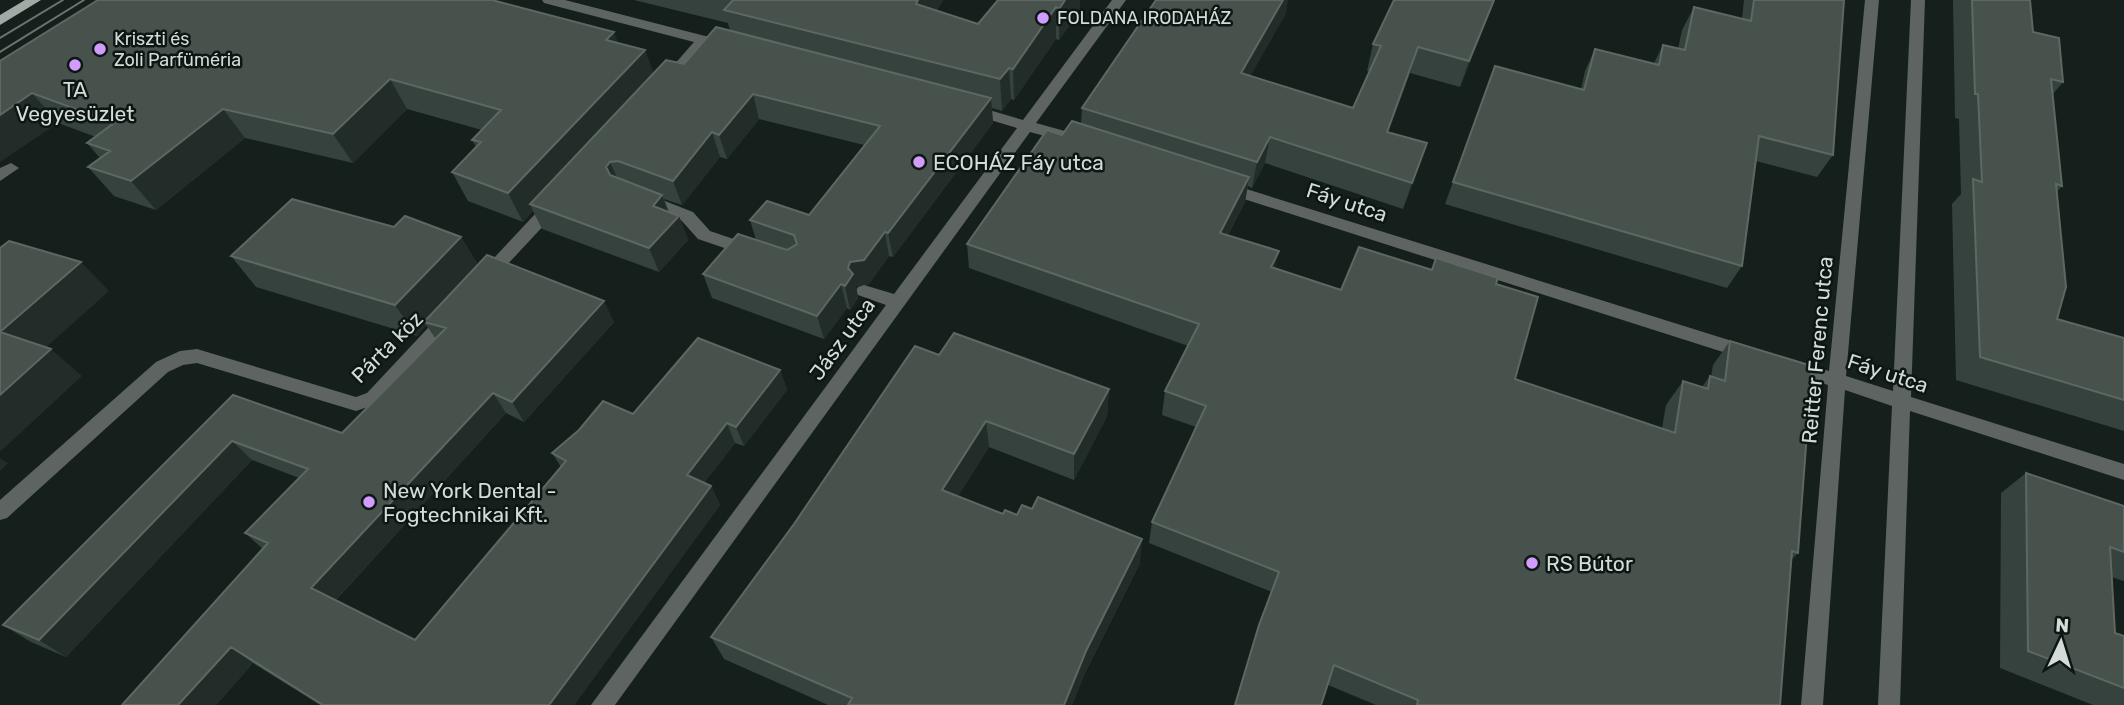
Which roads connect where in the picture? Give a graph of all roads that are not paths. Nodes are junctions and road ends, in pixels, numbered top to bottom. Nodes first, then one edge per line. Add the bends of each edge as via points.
1 (34, 0) edge
2 (549, 0) edge
3 (620, 0) edge
4 (1119, 0) edge
5 (1872, 0) edge
6 (1918, 0) edge
7 (606, 15) junction
8 (0, 21) edge
9 (704, 40) junction
10 (745, 51) edge
11 (658, 91) edge
12 (947, 104) edge
13 (1028, 125) junction
14 (1081, 141) edge
15 (1212, 183) edge
16 (565, 191) edge
17 (627, 193) edge
18 (762, 255) edge
19 (864, 290) dead end
20 (898, 302) junction
21 (1837, 380) junction
22 (1901, 401) junction
23 (2124, 472) edge
24 (0, 512) edge
25 (602, 705) edge
26 (1812, 705) edge
27 (1889, 705) edge

1 - 8 main road
2 - 7 street
3 - 7 street
4 - 13 street, Jász utca
5 - 21 street, Reitter Ferenc utca
6 - 22 street
7 - 9 street
9 - 10 street
9 - 11 street
12 - 13 street
13 - 14 street
13 - 20 street, Jász utca
15 - 21 street, Fáy utca
16 - 24 street, Párta köz via 373,398 356,404 197,356 171,362
17 - 18 street via 687,216 704,235
19 - 20 street
20 - 25 street, Jász utca
21 - 22 street, Fáy utca
21 - 26 street, Reitter Ferenc utca
22 - 23 street, Fáy utca
22 - 27 street

